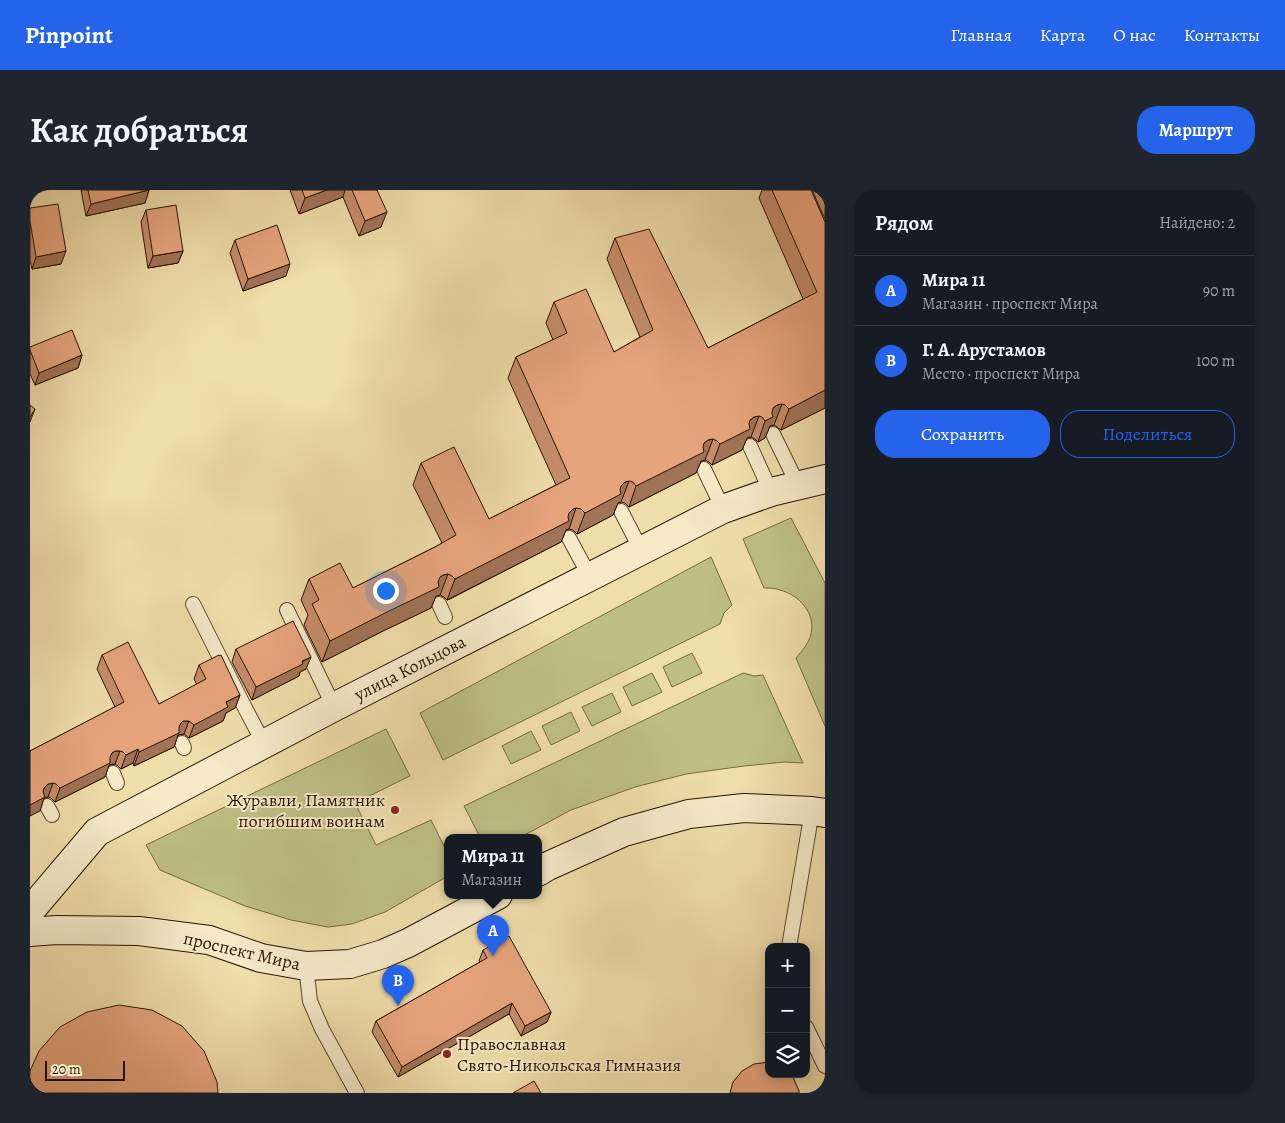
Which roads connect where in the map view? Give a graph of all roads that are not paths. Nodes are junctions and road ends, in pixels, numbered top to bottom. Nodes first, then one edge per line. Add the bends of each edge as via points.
1 (774, 434) edge
2 (750, 446) edge
3 (704, 469) edge
4 (825, 479) edge
5 (798, 485) junction
6 (771, 492) junction
7 (723, 509) junction
8 (620, 511) edge
9 (569, 538) edge
10 (641, 550) junction
11 (590, 577) junction
12 (193, 604) dead end
13 (287, 610) dead end
14 (334, 707) junction
15 (264, 744) junction
16 (819, 812) edge
17 (542, 870) edge
18 (490, 899) edge
19 (30, 911) edge
20 (30, 932) edge
21 (790, 943) edge
22 (306, 966) junction
23 (809, 1033) edge
24 (825, 1066) edge
25 (357, 1093) edge

1 - 5 lane
2 - 6 lane
3 - 7 lane
4 - 5 street, улица Кольцова
5 - 6 street, улица Кольцова
6 - 7 street, улица Кольцова
7 - 10 street, улица Кольцова
8 - 10 lane
9 - 11 lane
10 - 11 street, улица Кольцова
11 - 14 street, улица Кольцова
12 - 15 lane
13 - 14 lane
14 - 15 street, улица Кольцова
15 - 19 street, улица Кольцова via 97,832
16 - 17 street via 744,808 689,814 624,832
16 - 21 lane
18 - 22 street, проспект Мира via 383,954 350,964
20 - 22 street, проспект Мира via 148,932 209,940 261,958
22 - 25 lane via 310,1000
23 - 24 lane

